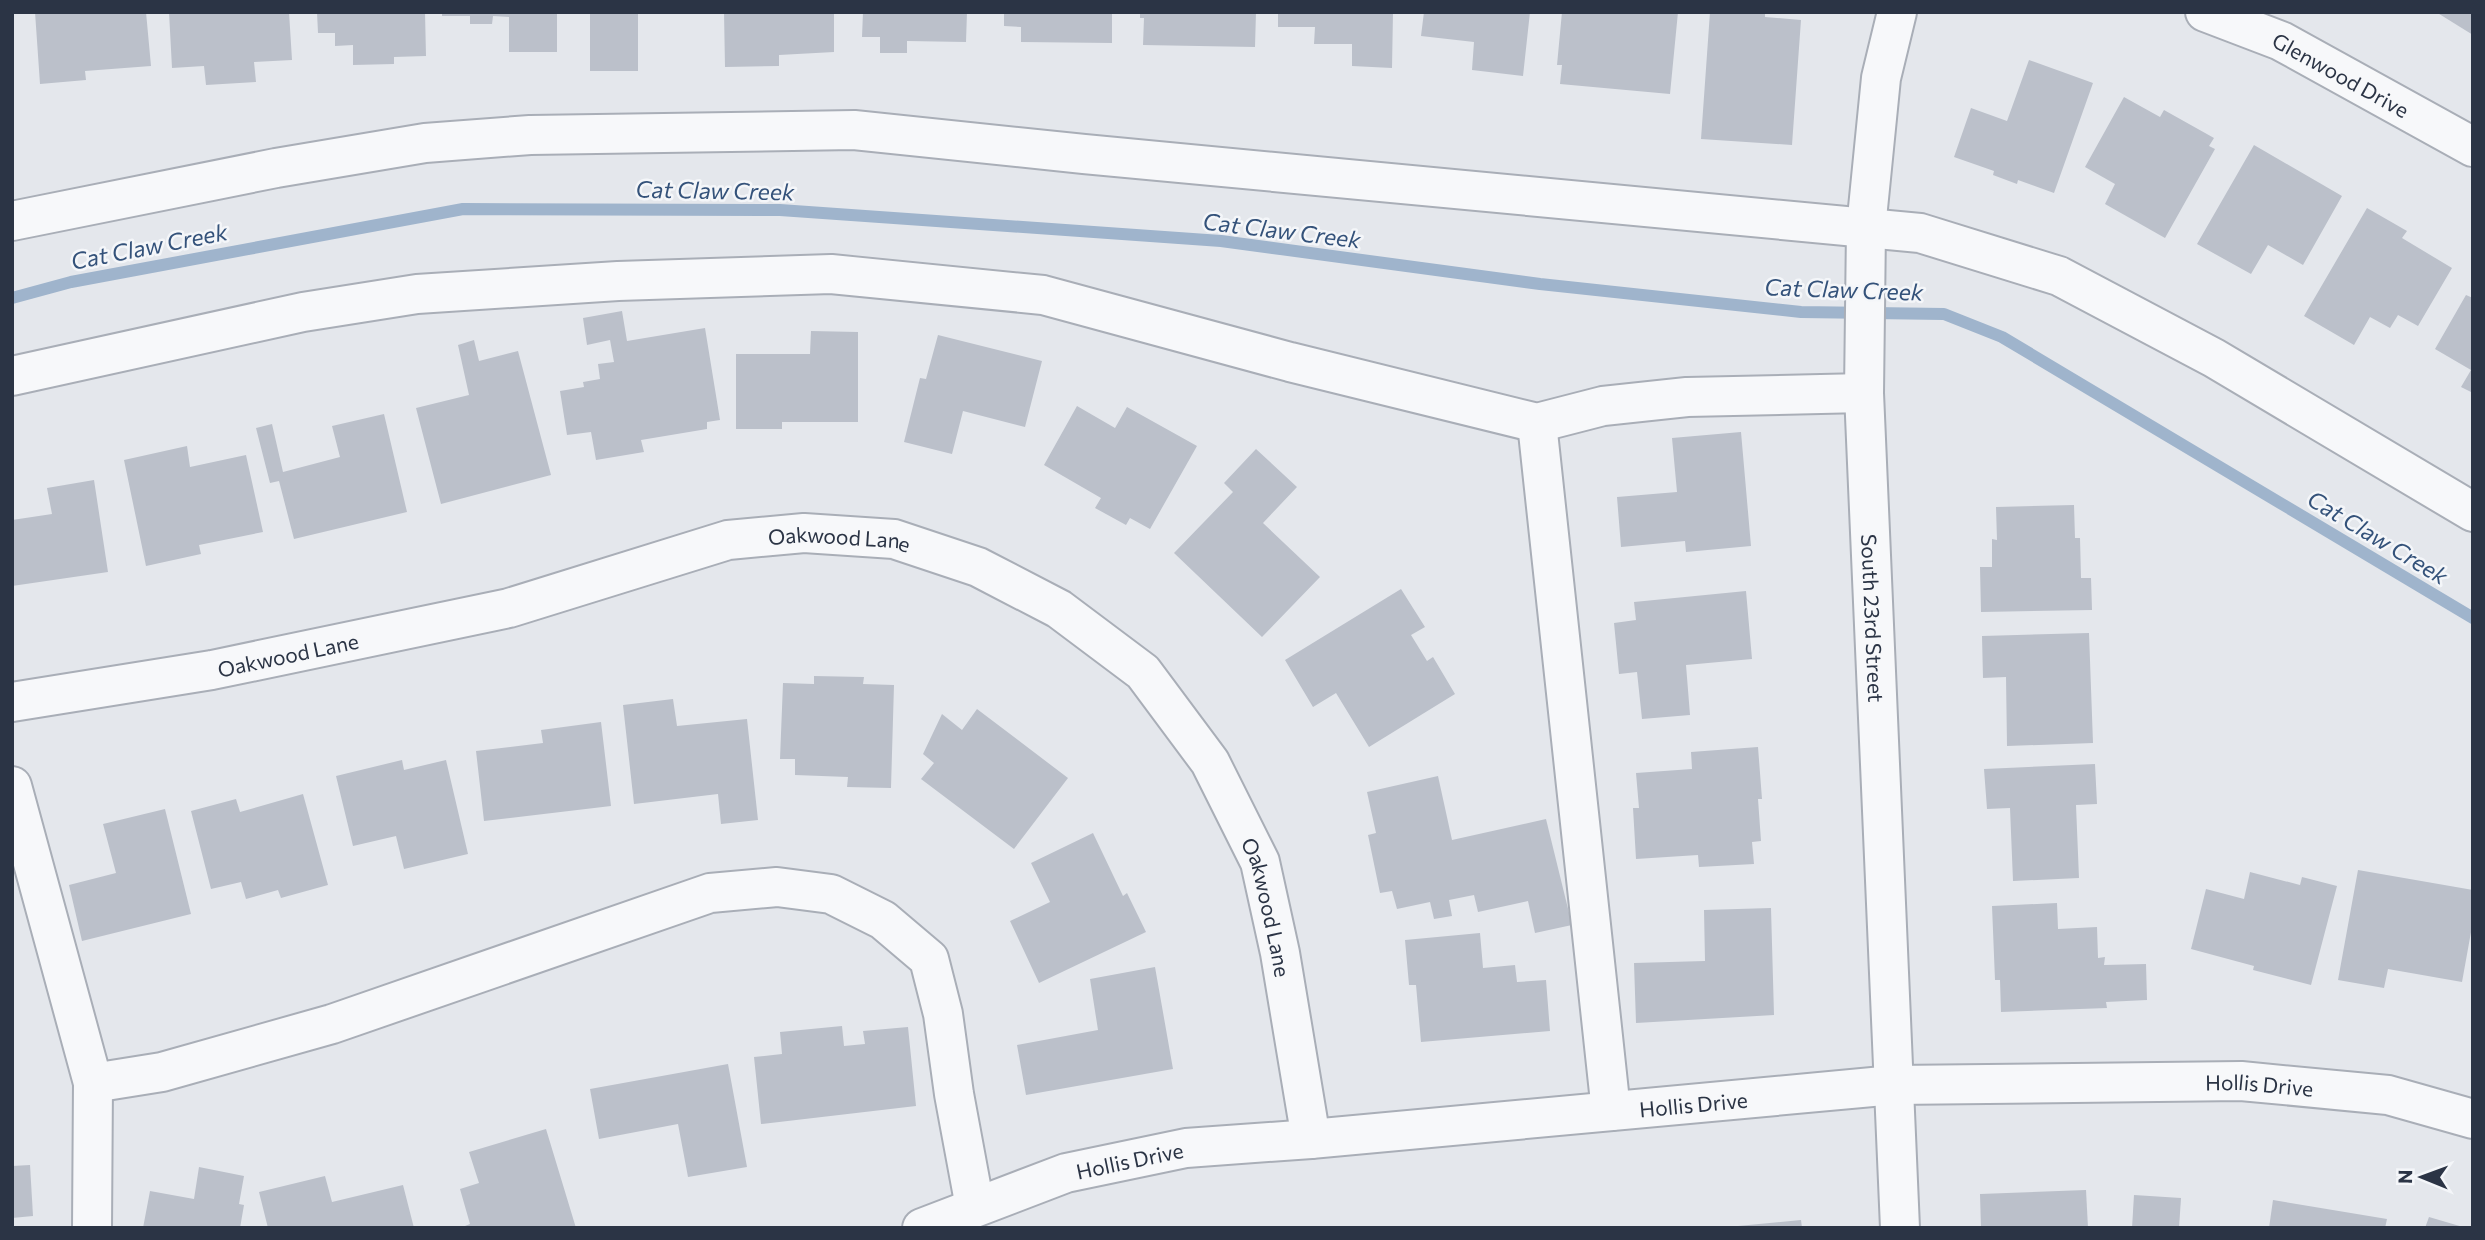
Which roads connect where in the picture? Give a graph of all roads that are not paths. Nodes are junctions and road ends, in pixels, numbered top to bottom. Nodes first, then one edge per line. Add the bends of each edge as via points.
1 (1897, 12) edge
2 (2205, 12) edge
3 (2473, 147) edge
4 (12, 221) edge
5 (1866, 228) junction
6 (12, 376) edge
7 (1864, 393) junction
8 (1537, 423) junction
9 (2473, 512) edge
10 (12, 702) edge
11 (12, 786) edge
12 (93, 1083) junction
13 (1894, 1086) junction
14 (1611, 1111) junction
15 (2473, 1119) edge
16 (1311, 1139) junction
17 (975, 1207) junction
18 (92, 1228) edge
19 (922, 1228) edge
20 (1900, 1228) edge

1 - 5 street, South 23rd Street via 1881,78
2 - 3 street, Glenwood Drive via 2281,41
4 - 5 street via 425,143 530,135 854,130
5 - 7 street, South 23rd Street
5 - 9 street via 1920,233 2059,276 2214,358
6 - 8 street via 303,312 417,294 831,274 1043,295 1303,366
7 - 8 street via 1687,397 1603,406
7 - 13 street, South 23rd Street
8 - 14 street
10 - 16 street, Oakwood Lane via 212,670 509,608 728,540 804,533 894,539 978,567 1059,609 1143,672 1210,762 1260,862
11 - 12 street
12 - 17 street via 162,1072 332,1024 710,893 777,887 831,894 883,920 929,959 943,1014
12 - 18 street
13 - 14 street, Hollis Drive
13 - 15 street, Hollis Drive via 2241,1082 2388,1095
13 - 20 street, South 23rd Street
14 - 16 street, Hollis Drive
16 - 17 street, Hollis Drive via 1186,1148 1066,1173
17 - 19 street, Hollis Drive

